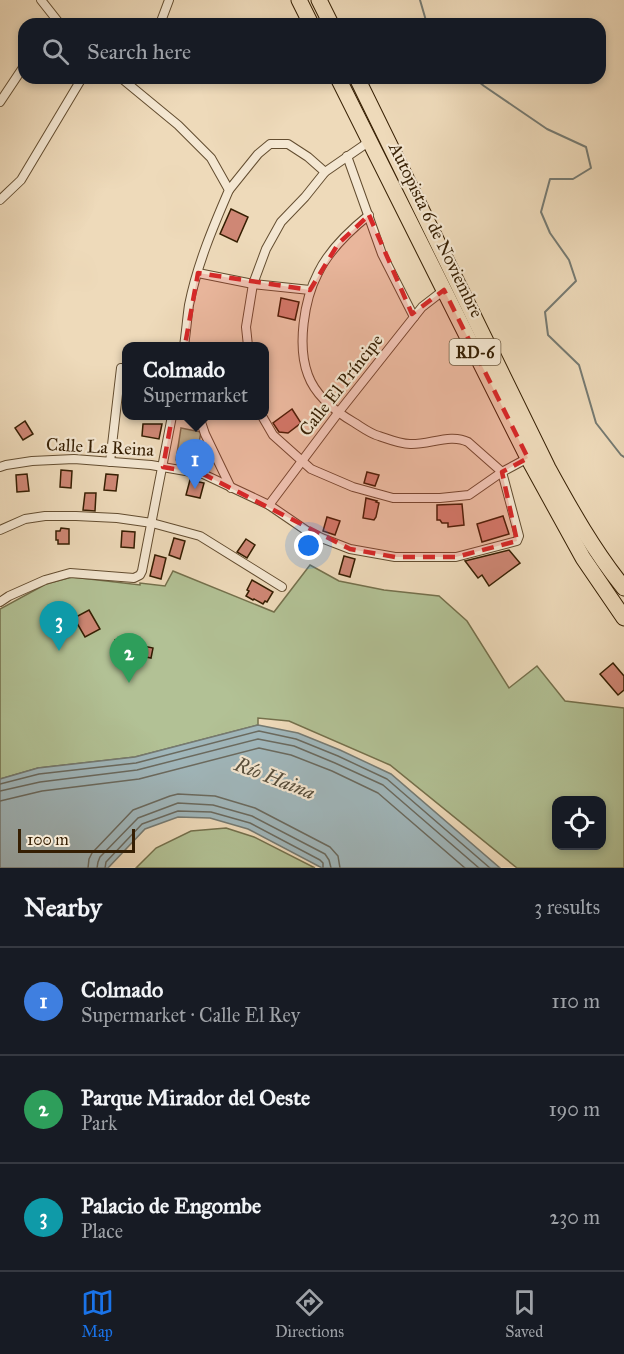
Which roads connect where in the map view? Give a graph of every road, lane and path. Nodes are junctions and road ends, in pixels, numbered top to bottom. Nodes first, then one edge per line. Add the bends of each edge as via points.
1 (41, 0) edge
2 (170, 0) edge
3 (300, 0) edge
4 (319, 0) edge
5 (53, 18) edge
6 (162, 18) edge
7 (308, 18) edge
8 (328, 18) edge
9 (18, 75) edge
10 (78, 84) edge
11 (128, 84) edge
12 (341, 84) edge
13 (360, 84) edge
14 (0, 102) edge
15 (370, 141) junction
16 (347, 156) junction
17 (325, 172) junction
18 (229, 190) junction
19 (2, 195) edge
20 (369, 215) junction
21 (198, 273) junction
22 (253, 284) junction
23 (310, 290) junction
24 (444, 290) junction
25 (414, 317) junction
26 (184, 342) edge
27 (248, 342) edge
28 (121, 368) dead end
29 (338, 413) junction
30 (171, 420) edge
31 (200, 420) edge
32 (264, 420) edge
33 (528, 458) junction
34 (303, 461) junction
35 (110, 462) junction
36 (0, 467) edge
37 (163, 467) junction
38 (502, 472) junction
39 (231, 488) junction
40 (268, 505) junction
41 (152, 523) junction
42 (0, 530) edge
43 (282, 587) dead end
44 (624, 588) edge
45 (0, 602) edge
46 (624, 618) edge

1 - 5 street
2 - 6 street
3 - 7 highway
4 - 8 highway
9 - 14 street
10 - 19 street via 21,180
11 - 18 street via 211,158
12 - 15 highway, Autopista 6 de Noviembre / RD-6
13 - 44 highway, Autopista 6 de Noviembre / RD-6 via 548,468
15 - 16 street
15 - 24 highway, Autopista 6 de Noviembre / RD-6
16 - 17 street
16 - 20 street
17 - 18 street via 288,144 270,144
17 - 22 street via 281,222
18 - 21 street
20 - 23 street via 338,244
20 - 25 street via 382,254
21 - 22 street
21 - 26 street
22 - 23 street
22 - 27 street
23 - 29 street via 302,336 308,375
24 - 25 street, Calle El Príncipe
24 - 33 highway, Autopista 6 de Noviembre / RD-6
25 - 29 street, Calle El Príncipe
28 - 35 street
29 - 34 street, Calle El Príncipe
29 - 38 street via 376,436 409,444 462,439
30 - 37 street
31 - 39 street
32 - 34 street via 273,435
33 - 38 street
33 - 46 highway, Autopista 6 de Noviembre / RD-6 via 583,558
34 - 38 street via 310,469 353,488 393,498 469,495
34 - 40 street, Calle El Príncipe
35 - 36 street, Calle La Reina via 74,459
35 - 37 street, Calle La Reina
37 - 39 street, Calle La Reina via 203,474
37 - 41 street
38 - 40 street, Calle La Reina via 518,539 456,557 395,557 350,549 307,531
39 - 40 street, Calle La Reina
41 - 42 street via 45,516 25,519
41 - 43 street via 200,536
41 - 45 street via 140,575 134,578 70,573 45,580

